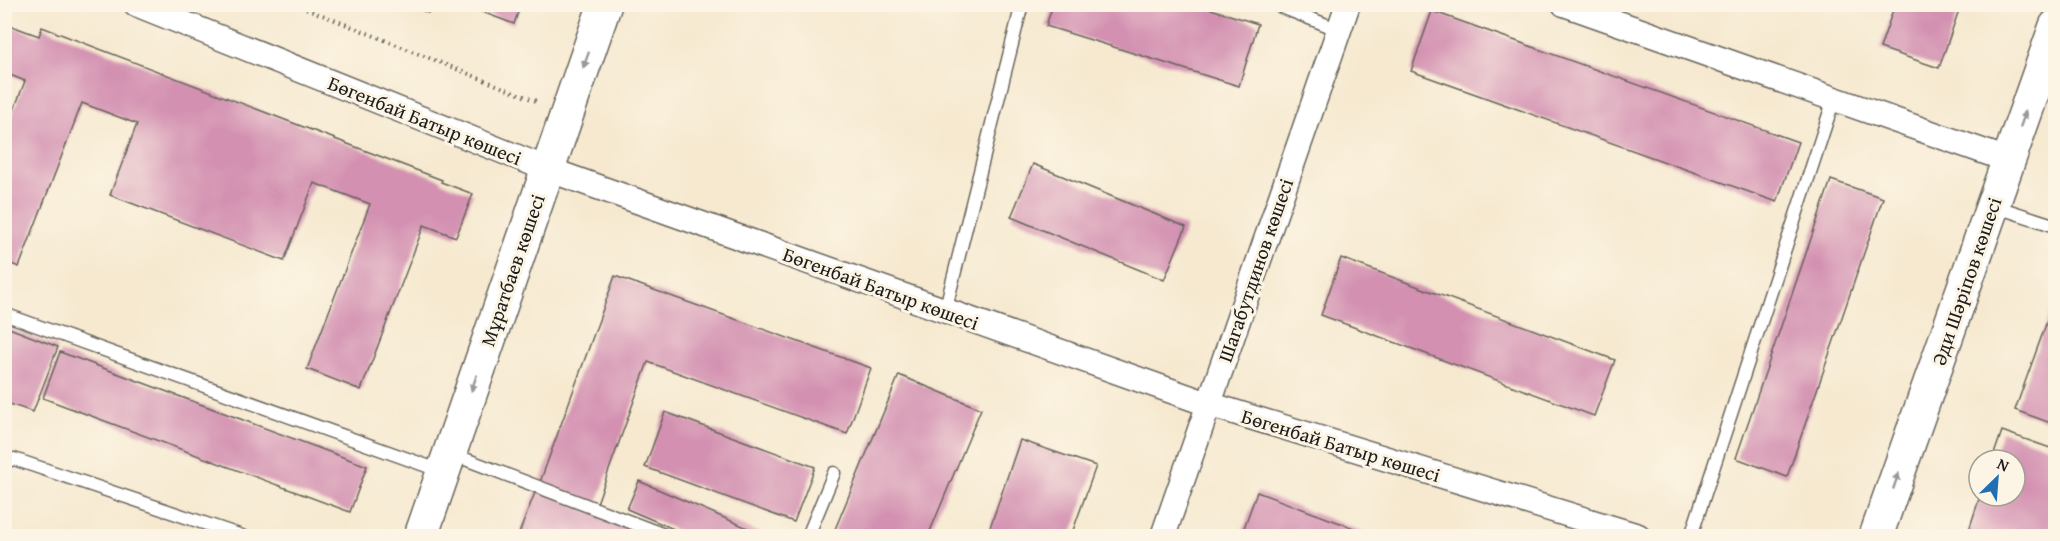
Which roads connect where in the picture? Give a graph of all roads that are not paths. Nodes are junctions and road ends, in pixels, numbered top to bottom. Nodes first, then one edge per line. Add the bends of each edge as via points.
1 (136, 4) edge
2 (605, 4) edge
3 (1022, 4) edge
4 (1274, 4) edge
5 (1348, 4) edge
6 (1564, 4) edge
7 (2055, 26) edge
8 (1339, 30) junction
9 (1834, 99) junction
10 (2008, 160) junction
11 (547, 169) junction
12 (1993, 205) junction
13 (2055, 226) edge
14 (945, 310) junction
15 (4, 314) edge
16 (1208, 404) junction
17 (4, 462) edge
18 (446, 463) junction
19 (834, 473) dead end
20 (242, 537) edge
21 (421, 537) edge
22 (667, 537) edge
23 (808, 537) edge
24 (1163, 537) edge
25 (1638, 537) edge
26 (1691, 537) edge
27 (1876, 537) edge

1 - 11 street, Бөгенбай Батыр көшесі
2 -> 11 street, Мұратбаев көшесі
3 - 14 lane
4 - 8 lane
5 - 8 street, Шагабутдинов көшесі
6 - 9 street
10 -> 7 street, Әди Шәріпов көшесі
8 - 16 street, Шагабутдинов көшесі
9 - 10 street
9 - 26 lane
10 - 12 street, Әди Шәріпов көшесі
11 - 14 street, Бөгенбай Батыр көшесі
11 -> 18 street, Мұратбаев көшесі
12 - 13 lane
27 -> 12 street, Әди Шәріпов көшесі
14 - 16 street, Бөгенбай Батыр көшесі
15 - 18 lane
16 - 24 street, Шагабутдинов көшесі
16 - 25 street, Бөгенбай Батыр көшесі
17 - 20 lane via 14,459
18 - 21 street, Мұратбаев көшесі
18 - 22 lane
19 - 23 lane

